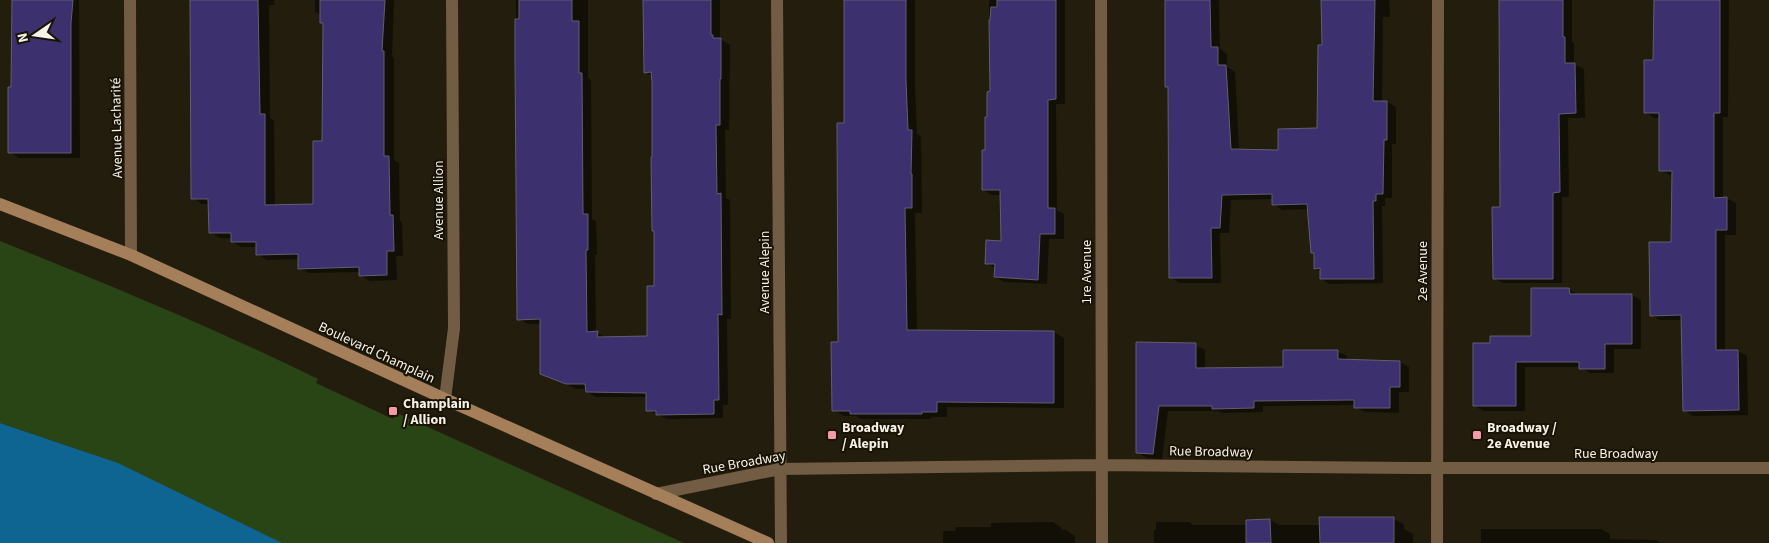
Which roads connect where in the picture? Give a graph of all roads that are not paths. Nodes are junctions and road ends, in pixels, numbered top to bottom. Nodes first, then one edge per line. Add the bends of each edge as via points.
1 (130, 0) edge
2 (452, 0) edge
3 (777, 0) edge
4 (1101, 0) edge
5 (1438, 0) edge
6 (0, 204) edge
7 (131, 255) junction
8 (445, 399) junction
9 (1102, 465) junction
10 (780, 468) junction
11 (1436, 468) junction
12 (1769, 468) edge
13 (656, 494) junction
14 (768, 543) edge
15 (781, 543) edge
16 (1102, 543) edge
17 (1437, 543) edge

1 - 7 street, Avenue Lacharité
2 - 8 street, Avenue Allion via 454,328
3 - 10 street, Avenue Alepin
4 - 9 street, 1re Avenue
5 - 11 street, 2e Avenue
6 - 7 main road, Boulevard Champlain
7 - 8 main road, Boulevard Champlain
8 - 13 main road, Boulevard Champlain
9 - 10 street, Rue Broadway
9 - 11 street, Rue Broadway
9 - 16 street, 1re Avenue
10 - 13 street, Rue Broadway
10 - 15 street, Avenue Alepin
11 - 12 street, Rue Broadway
11 - 17 street, 2e Avenue
13 - 14 main road, Boulevard Champlain

